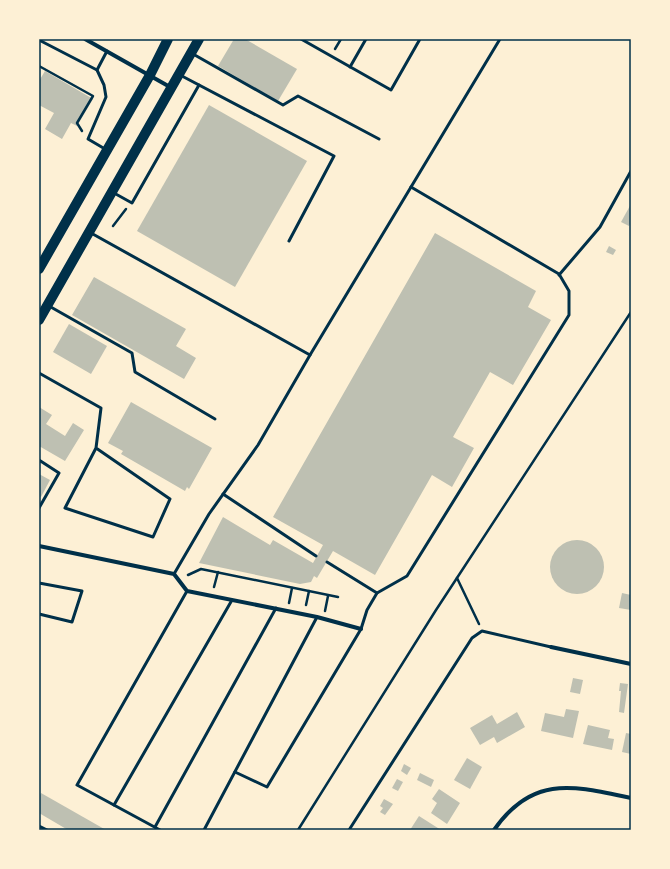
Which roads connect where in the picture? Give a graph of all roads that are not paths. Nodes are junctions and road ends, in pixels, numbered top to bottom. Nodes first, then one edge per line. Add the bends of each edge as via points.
1 (85, 39) edge
2 (168, 39) edge
3 (199, 39) edge
4 (302, 39) edge
5 (366, 39) edge
6 (420, 39) edge
7 (500, 39) edge
8 (39, 40) edge
9 (107, 51) junction
10 (191, 53) junction
11 (350, 67) junction
12 (97, 70) junction
13 (179, 74) junction
14 (150, 75) junction
15 (199, 85) junction
16 (172, 88) junction
17 (379, 139) dead end
18 (107, 150) junction
19 (631, 171) edge
20 (411, 187) junction
21 (112, 192) junction
22 (90, 232) junction
23 (290, 241) dead end
24 (39, 269) edge
25 (559, 275) junction
26 (48, 306) junction
27 (39, 320) edge
28 (310, 355) junction
29 (39, 373) edge
30 (215, 418) dead end
31 (96, 448) junction
32 (40, 461) edge
33 (39, 465) edge
34 (223, 494) junction
35 (39, 508) edge
36 (39, 546) edge
37 (316, 556) dead end
38 (326, 562) dead end
39 (174, 574) junction
40 (39, 583) edge
41 (187, 591) junction
42 (377, 593) junction
43 (232, 600) junction
44 (276, 608) junction
45 (39, 614) edge
46 (317, 617) junction
47 (361, 629) junction
48 (551, 647) joint
49 (631, 664) edge
50 (236, 772) junction
51 (631, 798) edge
52 (114, 805) junction
53 (39, 826) edge
54 (155, 827) junction
55 (47, 830) edge
56 (160, 830) edge
57 (204, 830) edge
58 (349, 830) edge
59 (494, 830) edge

1 - 9 street
2 - 14 main road
3 - 10 main road
4 - 11 lane
5 - 11 lane
6 - 11 lane via 391,90
7 - 20 lane
8 - 12 lane
9 - 12 lane
9 - 14 street
10 - 13 main road
10 - 17 lane via 283,105 298,96
12 - 18 lane via 106,97 88,139
13 - 15 lane
13 - 16 main road
14 - 16 street
14 - 18 main road
15 - 21 lane via 132,203
15 - 23 lane via 334,156
16 - 21 main road
18 - 24 main road
19 - 25 lane via 600,227
20 - 25 lane
20 - 28 lane
21 - 22 main road
22 - 26 main road
22 - 28 lane
25 - 42 lane via 570,291 569,315 407,576
26 - 27 main road
26 - 30 lane via 132,354 135,372
28 - 34 lane via 258,445
29 - 31 lane via 101,408
31 - 31 lane via 170,499 153,537 65,508
32 - 33 lane
32 - 35 lane via 59,473
34 - 37 lane
34 - 39 lane
36 - 39 street
38 - 42 lane
39 - 41 street
40 - 45 lane via 82,591 72,622
41 - 43 street
41 - 52 lane via 77,785
42 - 47 lane via 367,610
43 - 44 street
43 - 52 lane
44 - 46 street
44 - 54 lane
46 - 47 street
46 - 50 lane
47 - 50 lane via 267,786
48 - 49 street
48 - 58 lane via 482,631 472,638
50 - 57 lane
51 - 59 street via 565,787 544,790 524,800 503,817
52 - 54 lane
53 - 55 lane
54 - 56 lane

